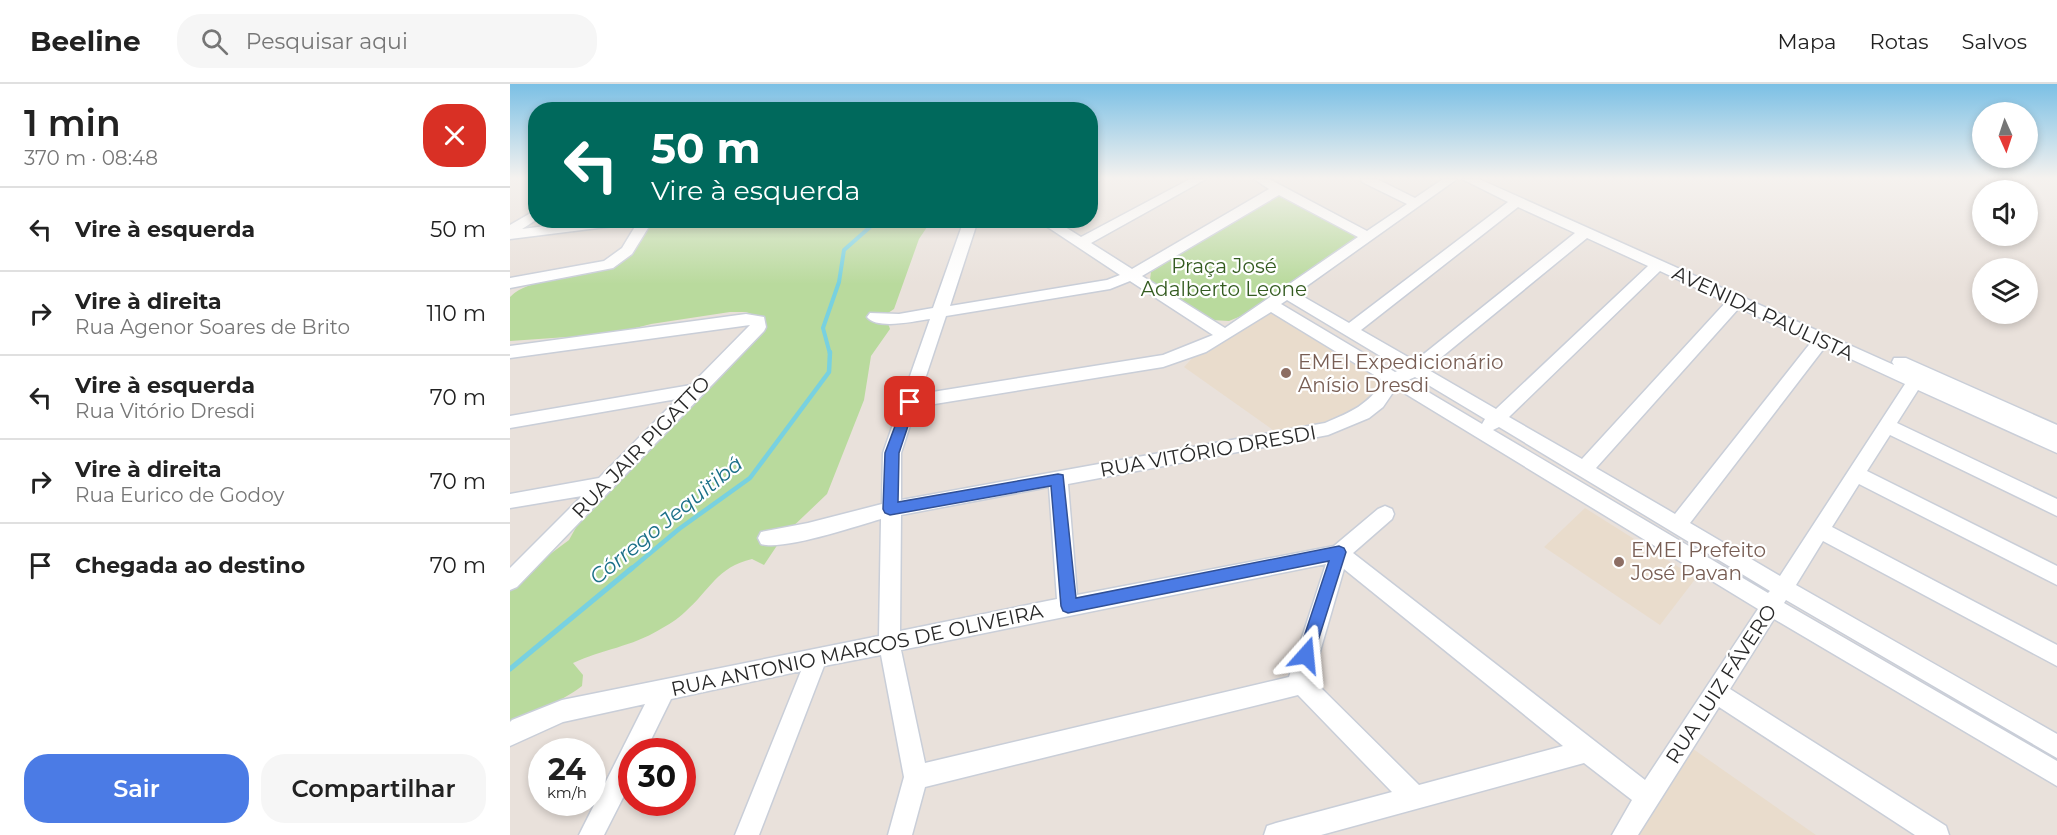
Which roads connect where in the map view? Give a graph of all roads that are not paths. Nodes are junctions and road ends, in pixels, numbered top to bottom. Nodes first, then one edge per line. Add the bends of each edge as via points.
1 (1134, 214) edge
2 (1236, 214) edge
3 (1325, 214) edge
4 (1400, 214) edge
5 (1500, 214) edge
6 (1546, 214) edge
7 (1572, 214) edge
8 (528, 219) edge
9 (566, 228) edge
10 (642, 228) edge
11 (968, 228) edge
12 (1057, 228) edge
13 (510, 231) edge
14 (1585, 232) junction
15 (510, 235) edge
16 (1368, 237) junction
17 (1081, 243) junction
18 (1658, 265) junction
19 (1133, 275) junction
20 (511, 283) edge
21 (1287, 293) junction
22 (1736, 301) junction
23 (1271, 305) junction
24 (941, 312) junction
25 (875, 317) dead end
26 (1350, 330) junction
27 (1225, 335) junction
28 (1822, 340) junction
29 (510, 352) edge
30 (1415, 370) junction
31 (1393, 380) junction
32 (1915, 382) junction
33 (696, 390) junction
34 (910, 402) junction
35 (1498, 418) junction
36 (510, 422) edge
37 (1887, 426) junction
38 (1483, 432) junction
39 (2057, 432) edge
40 (2057, 446) edge
41 (1584, 469) junction
42 (1856, 474) junction
43 (1058, 479) junction
44 (606, 484) junction
45 (510, 501) edge
46 (2057, 507) edge
47 (890, 509) junction
48 (1385, 514) dead end
49 (1677, 525) junction
50 (1820, 530) junction
51 (768, 538) dead end
52 (1339, 552) junction
53 (2057, 576) edge
54 (510, 581) edge
55 (1783, 588) junction
56 (1068, 606) junction
57 (1771, 606) junction
58 (889, 643) junction
59 (2057, 656) edge
60 (816, 660) junction
61 (1302, 684) junction
62 (664, 690) junction
63 (1716, 692) junction
64 (515, 732) edge
65 (640, 738) edge
66 (2057, 747) edge
67 (1587, 751) junction
68 (2057, 774) edge
69 (916, 777) junction
70 (618, 781) edge
71 (1648, 797) junction
72 (1415, 798) junction
73 (1283, 834) edge
74 (591, 835) edge
75 (747, 835) edge
76 (900, 835) edge
77 (1624, 835) edge
78 (1936, 835) edge

1 - 17 street
2 - 19 street
3 - 16 street
4 - 16 street
5 - 26 street
6 - 14 street, AVENIDA PAULISTA
7 - 39 street, AVENIDA PAULISTA
8 - 13 street
9 - 15 street
10 - 20 street via 633,244 608,265
11 - 24 street
12 - 17 street
14 - 18 street, AVENIDA PAULISTA
14 - 30 street, RUA VITÓRIO DRESDI
16 - 21 street
17 - 19 street
18 - 22 street, AVENIDA PAULISTA
18 - 35 street
19 - 24 street via 1093,288
19 - 27 street
21 - 23 street
21 - 26 street
22 - 28 street, AVENIDA PAULISTA
22 - 41 street
23 - 27 street
23 - 31 street
24 - 25 street via 899,319
24 - 34 street
26 - 30 street
27 - 34 street via 1194,352 1163,361
28 - 32 street, AVENIDA PAULISTA
28 - 49 street
29 - 33 street, RUA JAIR PIGATTO via 746,319 758,321 758,327
30 - 31 street, RUA VITÓRIO DRESDI
30 - 35 street
31 - 38 street
31 - 43 street, RUA VITÓRIO DRESDI via 1377,403 1363,414 1328,429
32 - 37 street, RUA LUIZ FÁVERO
32 - 40 street, AVENIDA PAULISTA
33 - 36 street
33 - 44 street, RUA JAIR PIGATTO
34 - 47 street via 892,453
35 - 38 street
35 - 41 street
37 - 42 street, RUA LUIZ FÁVERO
37 - 46 street
38 - 57 street
41 - 49 street
42 - 50 street, RUA LUIZ FÁVERO
42 - 53 street
43 - 47 street, RUA VITÓRIO DRESDI
43 - 56 street
44 - 45 street
44 - 54 street, RUA JAIR PIGATTO
47 - 51 street, RUA VITÓRIO DRESDI
47 - 58 street
48 - 52 street
49 - 55 street
50 - 55 street, RUA LUIZ FÁVERO
50 - 59 street
52 - 56 street, RUA ANTONIO MARCOS DE OLIVEIRA
52 - 61 street via 1300,676
52 - 67 street
55 - 57 street, RUA LUIZ FÁVERO
55 - 66 street
56 - 58 street, RUA ANTONIO MARCOS DE OLIVEIRA
57 - 63 street, RUA LUIZ FÁVERO
57 - 68 street
58 - 60 street, RUA ANTONIO MARCOS DE OLIVEIRA
58 - 69 street
60 - 62 street, RUA ANTONIO MARCOS DE OLIVEIRA
60 - 75 street
61 - 69 street
61 - 72 street
62 - 64 street, RUA ANTONIO MARCOS DE OLIVEIRA via 562,711
62 - 65 street
63 - 71 street, RUA LUIZ FÁVERO
63 - 78 street
67 - 71 street
67 - 72 street
69 - 76 street
70 - 74 street
71 - 77 street, RUA LUIZ FÁVERO
72 - 73 street

